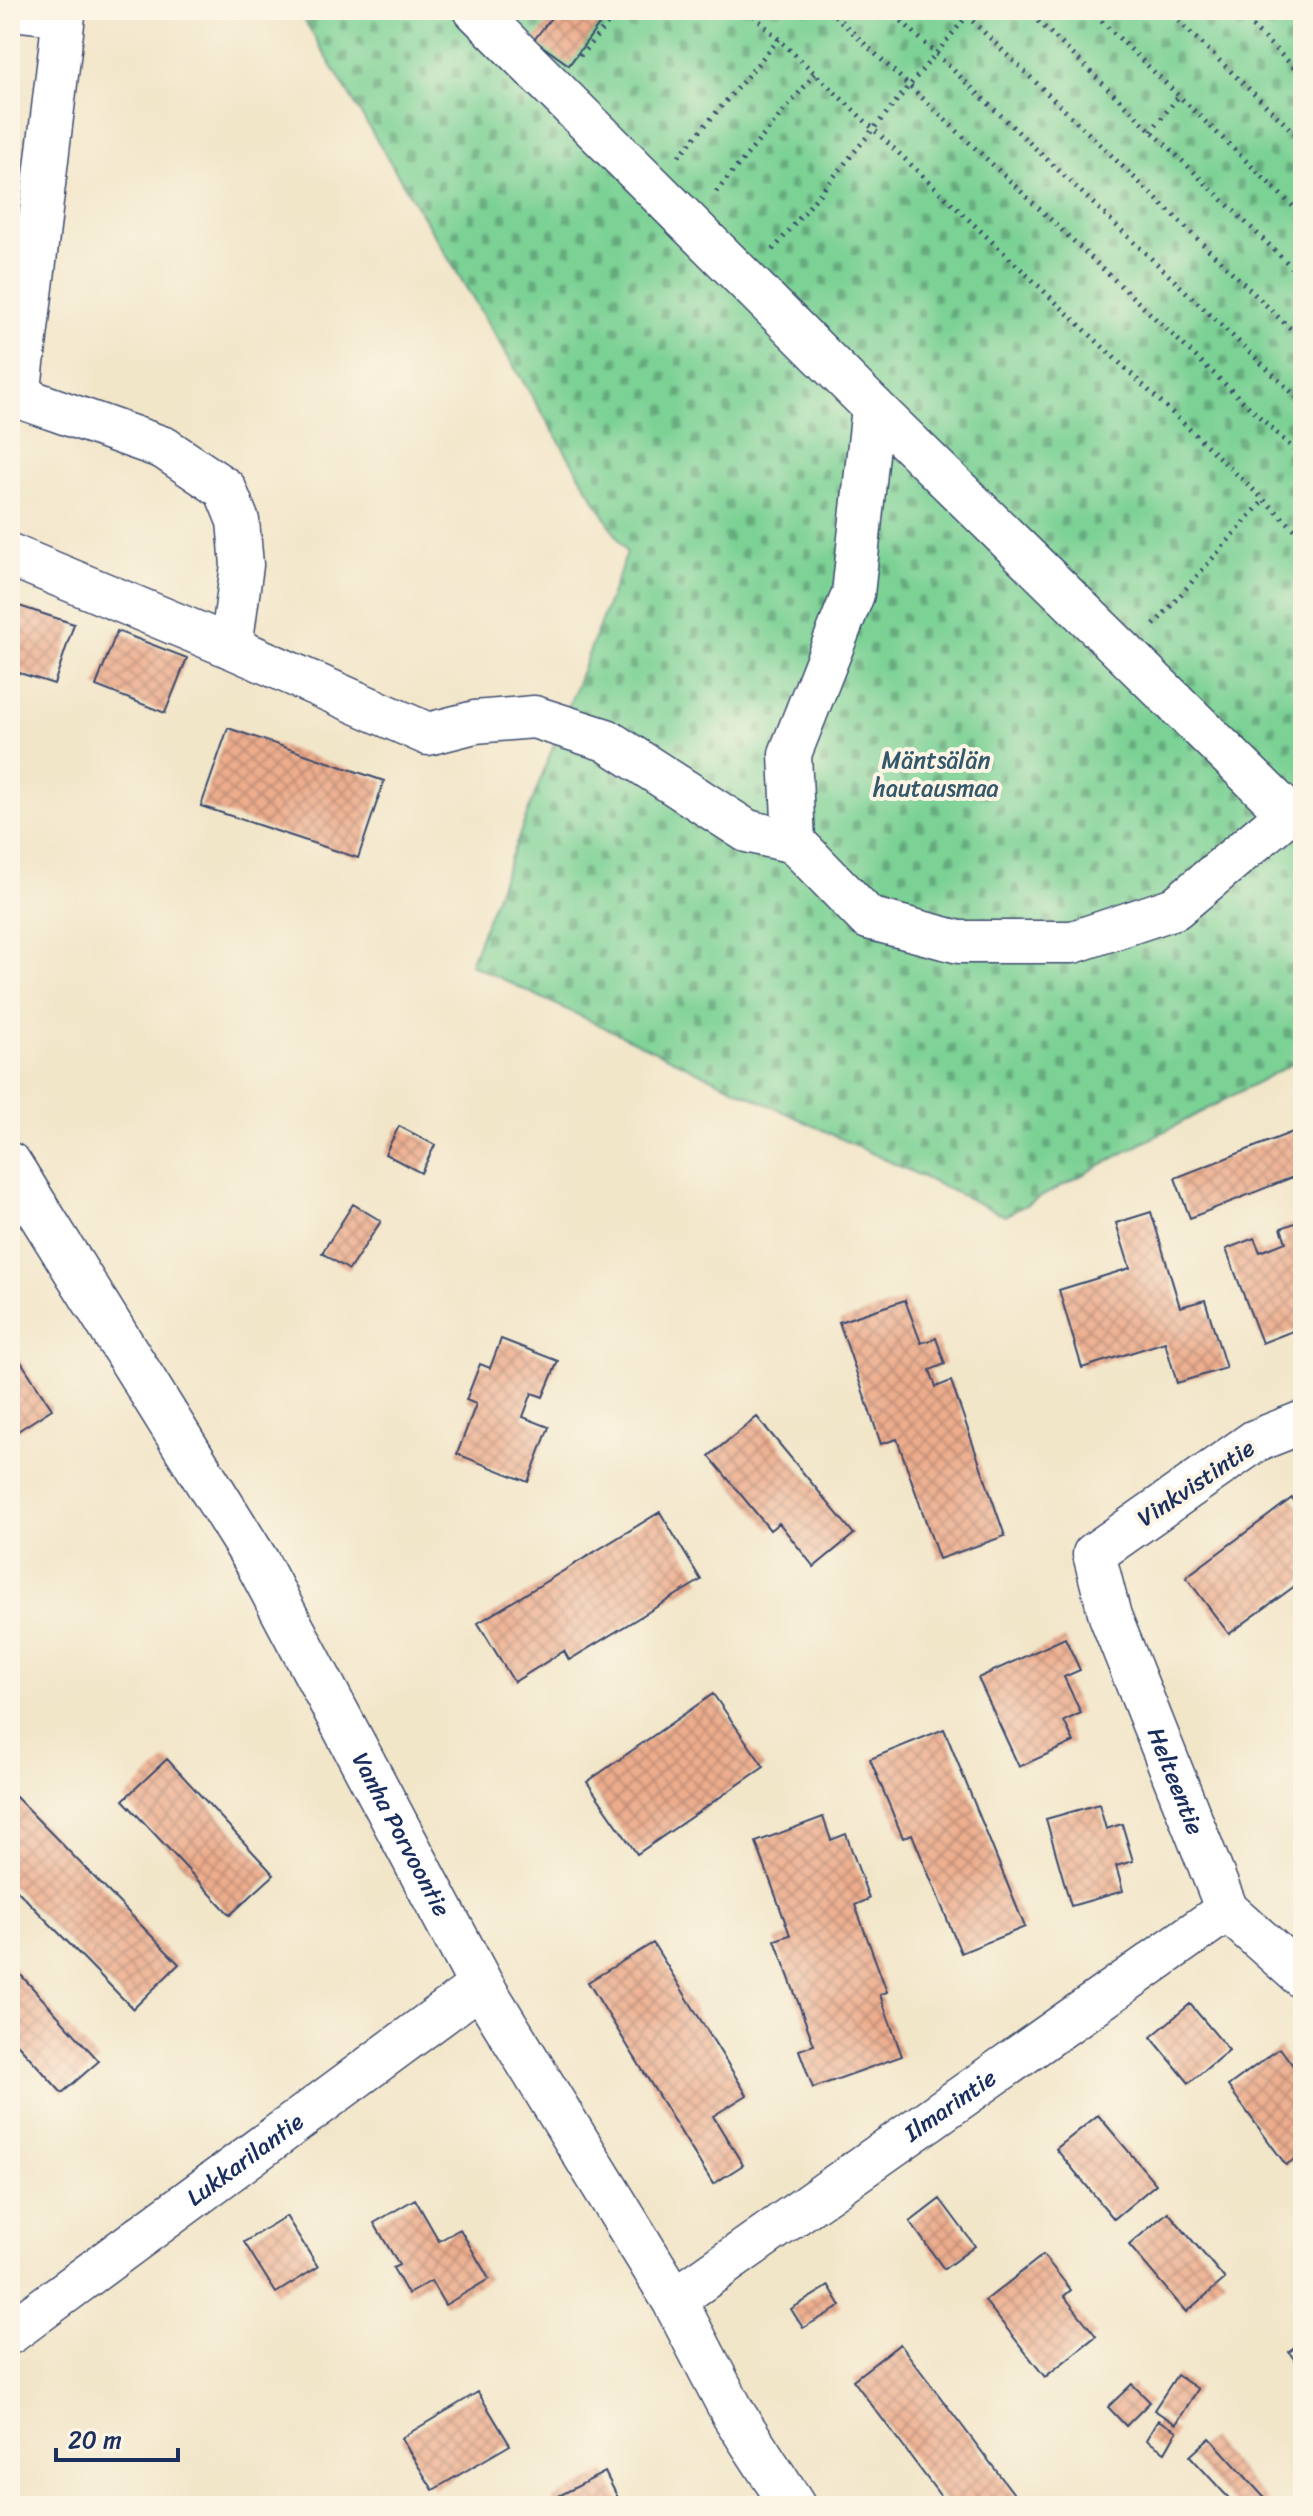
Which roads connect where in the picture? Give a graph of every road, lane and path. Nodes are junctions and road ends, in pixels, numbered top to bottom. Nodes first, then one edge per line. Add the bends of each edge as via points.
1 (20, 10) edge
2 (475, 10) edge
3 (619, 10) edge
4 (748, 10) edge
5 (829, 10) edge
6 (890, 10) edge
7 (961, 10) edge
8 (972, 10) edge
9 (1027, 10) edge
10 (1090, 10) edge
11 (1167, 10) edge
12 (1235, 10) edge
13 (1298, 10) edge
14 (1303, 15) edge
15 (779, 39) junction
16 (815, 74) junction
17 (1303, 76) edge
18 (553, 88) junction
19 (1179, 96) junction
20 (1151, 131) junction
21 (1303, 141) edge
22 (653, 187) junction
23 (1303, 216) edge
24 (690, 224) junction
25 (1303, 278) edge
26 (747, 282) junction
27 (1303, 341) edge
28 (14, 398) edge
29 (1303, 403) edge
30 (873, 407) junction
31 (1303, 458) edge
32 (1264, 500) junction
33 (1303, 537) edge
34 (10, 555) edge
35 (231, 647) junction
36 (1127, 655) junction
37 (794, 842) junction
38 (10, 1165) edge
39 (1303, 1422) edge
40 (1094, 1554) joint
41 (1227, 1910) junction
42 (1303, 1978) edge
43 (481, 1985) junction
44 (674, 2300) junction
45 (10, 2333) edge
46 (793, 2506) edge

1 - 28 street via 64,15
2 - 18 street
3 - 18 path
4 - 15 path
5 - 31 path
6 - 29 path
7 - 27 path
8 - 26 path
9 - 20 path
10 - 19 path
11 - 21 path
12 - 17 path
13 - 14 path
15 - 16 path
15 - 22 path
16 - 24 path
16 - 32 path
18 - 22 street
19 - 20 path
19 - 23 path
20 - 25 path
22 - 24 street
24 - 26 street
26 - 30 street
28 - 35 street via 164,448 225,489 238,521 242,565
30 - 36 street
30 - 37 street via 853,594 790,754
32 - 33 path
32 - 36 path
34 - 35 street
35 - 37 street via 428,734 475,722 534,717 606,740 747,831
36 - 37 street via 1288,813 1175,908 1073,942 959,942 868,918
38 - 43 main road, Vanha Porvoontie via 257,1562
39 - 40 street, Vinkvistintie via 1255,1441
40 - 41 street, Helteentie via 1110,1616
41 - 42 street, Helteentie
41 - 44 street, Ilmarintie
43 - 44 main road, Vanha Porvoontie
43 - 45 street, Lukkarilantie
44 - 46 main road, Vanha Porvoontie via 734,2415

